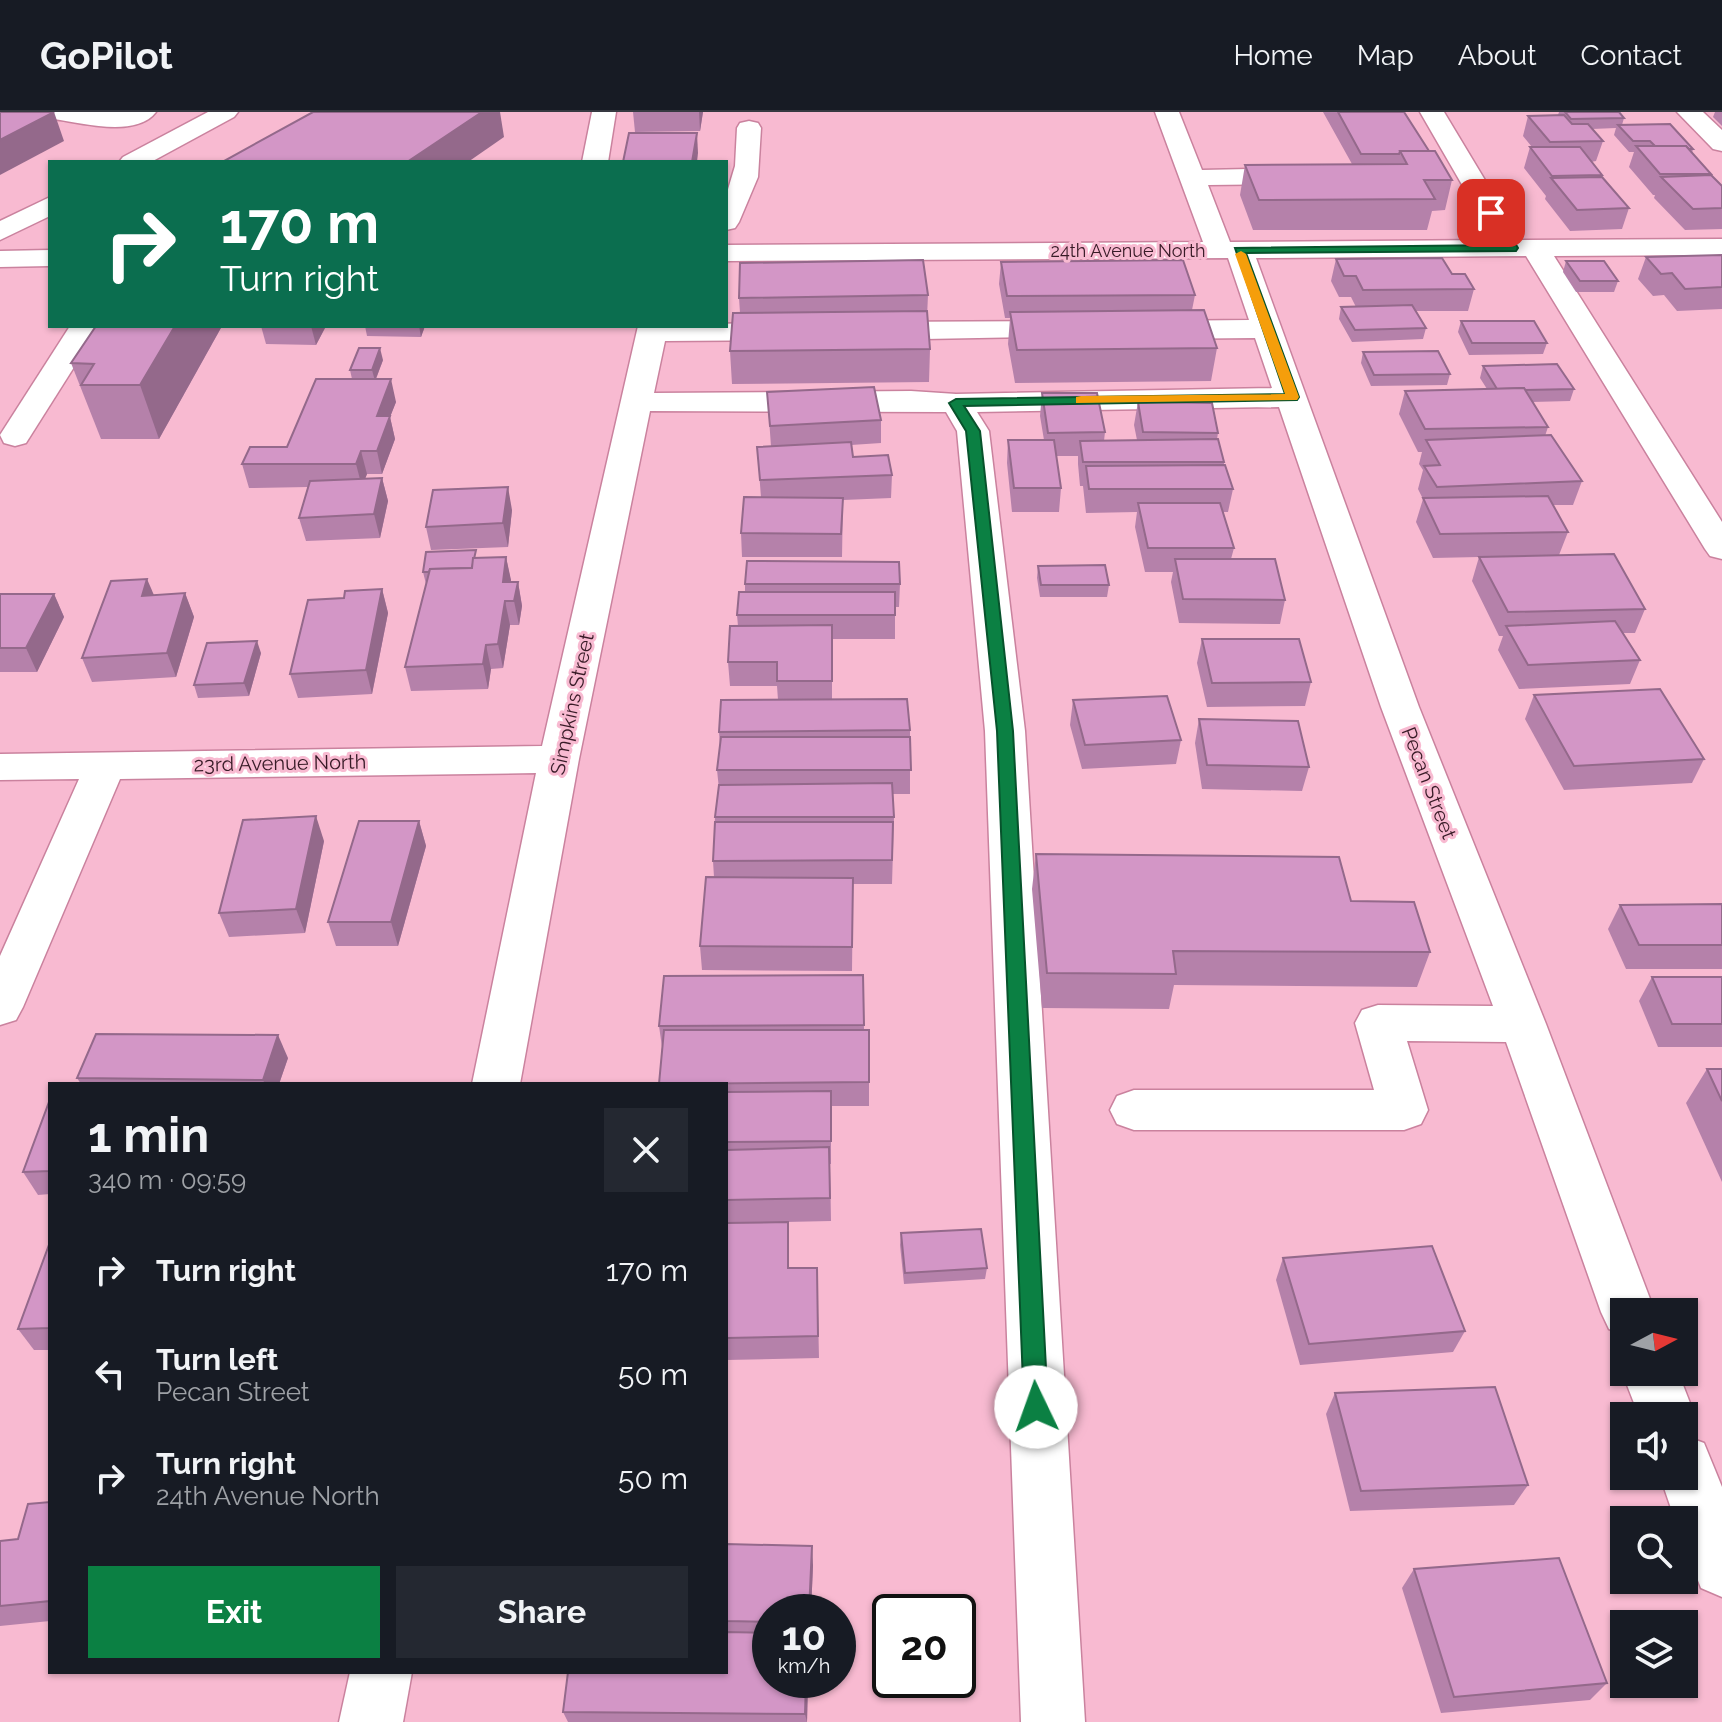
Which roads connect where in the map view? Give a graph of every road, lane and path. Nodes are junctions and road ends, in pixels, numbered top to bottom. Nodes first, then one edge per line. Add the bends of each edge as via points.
1 (54, 112) edge
2 (144, 112) edge
3 (226, 112) edge
4 (604, 112) edge
5 (1167, 112) edge
6 (1432, 112) edge
7 (1689, 112) edge
8 (749, 128) dead end
9 (1722, 144) edge
10 (136, 160) edge
11 (595, 160) edge
12 (1334, 176) edge
13 (1193, 178) junction
14 (48, 206) edge
15 (728, 218) edge
16 (0, 232) edge
17 (1722, 247) edge
18 (1524, 248) junction
19 (1230, 250) junction
20 (728, 253) edge
21 (48, 258) edge
22 (0, 259) edge
23 (84, 328) edge
24 (652, 329) edge
25 (1268, 329) junction
26 (815, 331) edge
27 (846, 331) edge
28 (1293, 397) junction
29 (637, 402) junction
30 (956, 403) junction
31 (15, 436) dead end
32 (1722, 549) edge
33 (559, 759) junction
34 (106, 765) junction
35 (0, 767) edge
36 (0, 1007) edge
37 (1523, 1024) junction
38 (496, 1082) edge
39 (1134, 1110) dead end
40 (1623, 1298) edge
41 (1694, 1490) edge
42 (1722, 1567) edge
43 (381, 1674) edge
44 (371, 1722) edge
45 (1053, 1722) edge

1 - 2 street via 119,121
3 - 10 street
4 - 11 street
5 - 13 street, Pecan Street
6 - 18 street
7 - 9 street
8 - 15 street via 752,155 743,191
12 - 13 street
13 - 19 street, Pecan Street
14 - 16 street
17 - 18 street, 24th Avenue North
18 - 19 street, 24th Avenue North
18 - 32 street
19 - 20 street, 24th Avenue North
19 - 25 street, Pecan Street
21 - 22 street
23 - 31 street
24 - 26 street
24 - 29 street, Simpkins Street
25 - 27 street
25 - 28 street, Pecan Street
28 - 30 street
28 - 37 street, Pecan Street via 1400,707
29 - 30 street
29 - 33 street, Simpkins Street
30 - 45 street via 973,431 1005,731
33 - 34 street, 23rd Avenue North
33 - 38 street, Simpkins Street
34 - 35 street, 23rd Avenue North
34 - 36 street
37 - 39 street via 1378,1023 1404,1110
37 - 40 street, Pecan Street
41 - 42 street
43 - 44 street

